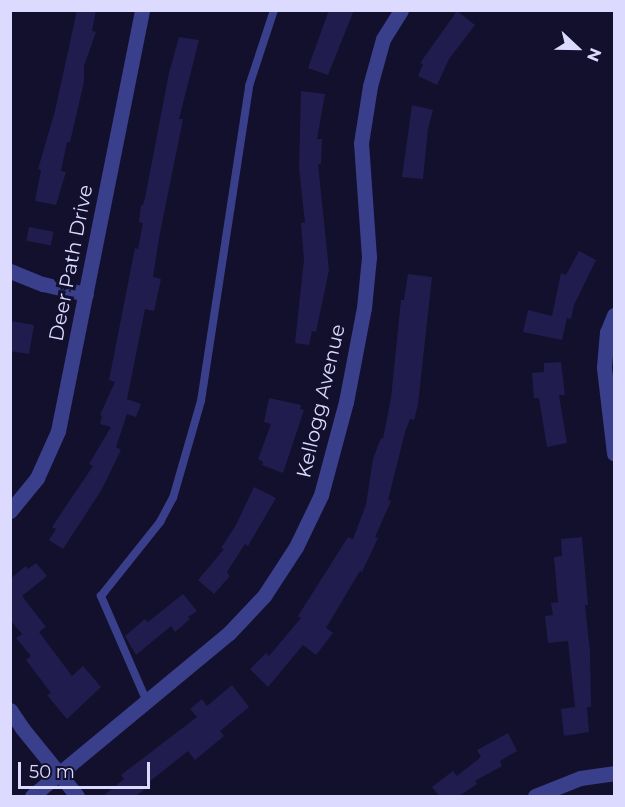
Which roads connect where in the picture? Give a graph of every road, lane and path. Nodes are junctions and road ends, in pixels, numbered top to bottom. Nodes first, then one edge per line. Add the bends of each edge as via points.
1 (142, 10) edge
2 (274, 10) edge
3 (401, 10) edge
4 (10, 271) edge
5 (86, 294) junction
6 (615, 315) edge
7 (615, 453) edge
8 (10, 511) edge
9 (147, 702) junction
10 (10, 710) edge
11 (615, 773) edge
12 (58, 774) junction
13 (32, 796) edge
14 (77, 796) edge
15 (534, 796) edge

1 - 5 street, Deer Path Drive
2 - 9 lane via 249,86 201,401 173,498 160,522 101,596
3 - 9 street, Kellogg Avenue via 384,39 370,86 361,143 369,257 364,308 346,402 321,495 296,547 264,596 229,633
4 - 5 street
5 - 8 street, Deer Path Drive via 58,432 37,478
6 - 7 street via 607,332 604,368
9 - 12 street, Kellogg Avenue
10 - 12 street
11 - 15 street via 580,778
12 - 13 street, Kellogg Avenue
12 - 14 street

